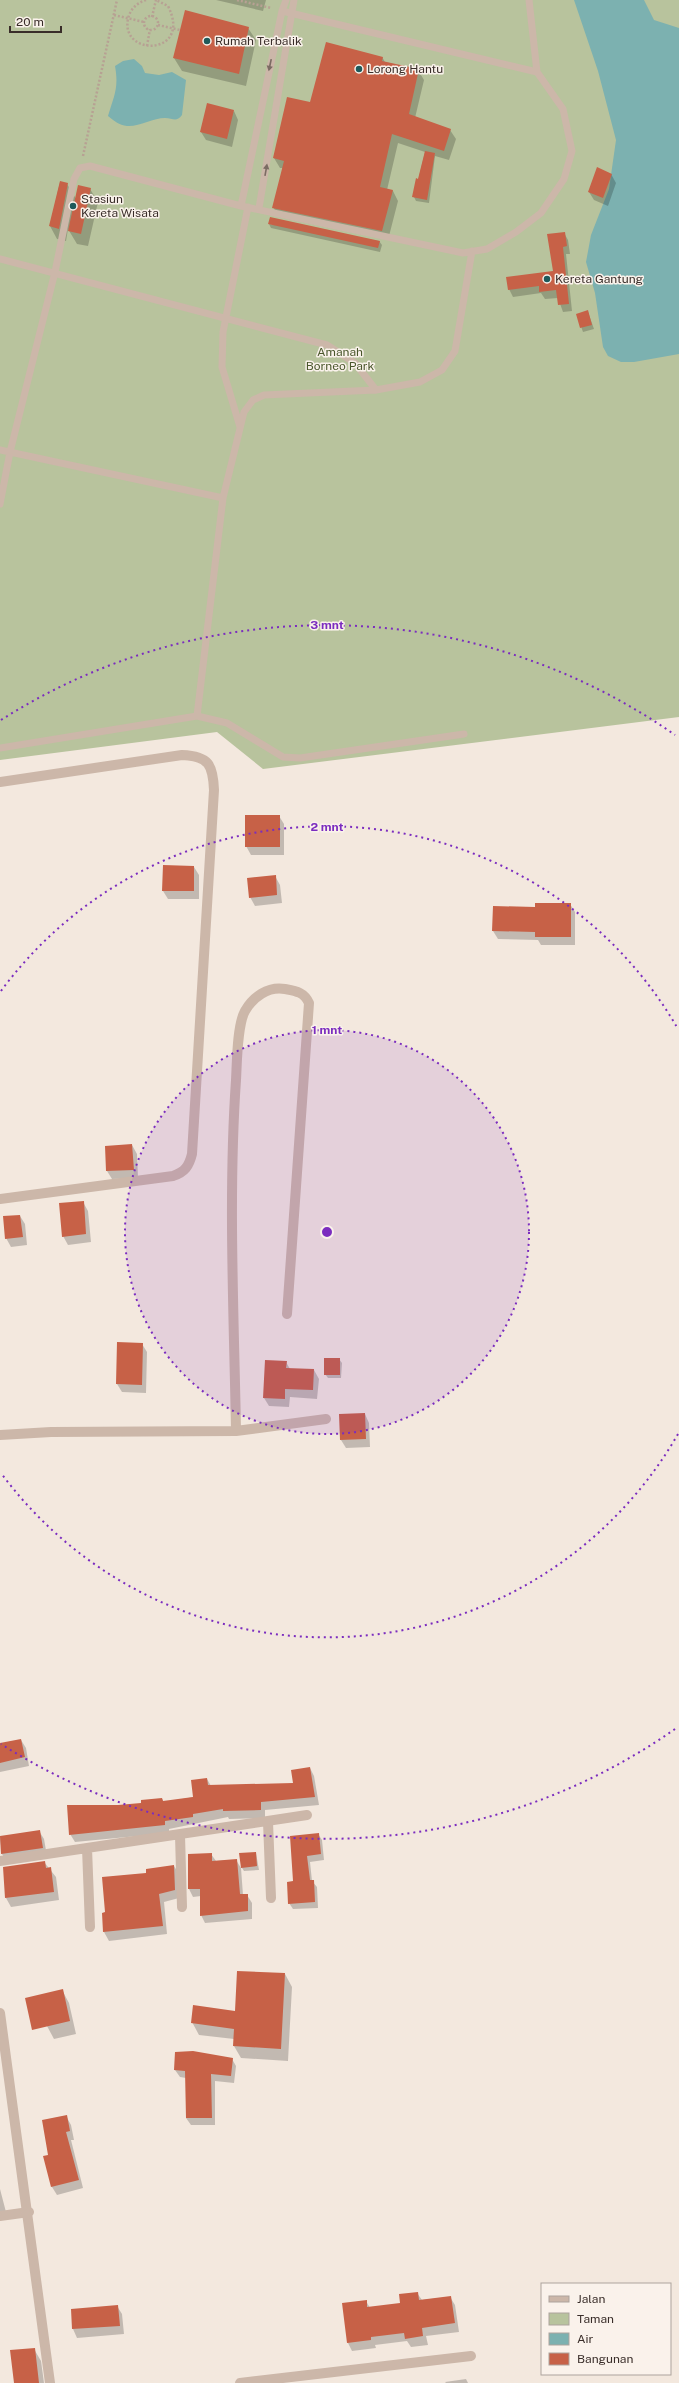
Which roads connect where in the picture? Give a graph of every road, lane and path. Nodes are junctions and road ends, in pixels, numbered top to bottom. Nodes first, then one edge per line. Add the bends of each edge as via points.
1 (117, 0) edge
2 (146, 0) edge
3 (156, 0) edge
4 (237, 0) edge
5 (286, 0) edge
6 (294, 0) edge
7 (529, 0) edge
8 (282, 11) junction
9 (294, 13) junction
10 (114, 15) junction
11 (152, 17) junction
12 (128, 19) junction
13 (144, 22) junction
14 (158, 25) junction
15 (150, 29) junction
16 (172, 29) junction
17 (180, 30) dead end
18 (147, 46) junction
19 (536, 72) junction
20 (80, 168) junction
21 (244, 206) junction
22 (259, 208) junction
23 (472, 251) junction
24 (0, 259) edge
25 (56, 272) junction
26 (226, 317) junction
27 (376, 390) junction
28 (240, 427) junction
29 (0, 450) edge
30 (10, 452) junction
31 (223, 498) junction
32 (0, 504) edge
33 (197, 716) junction
34 (464, 734) dead end
35 (0, 748) edge
36 (0, 782) edge
37 (0, 1199) edge
38 (287, 1314) dead end
39 (326, 1419) dead end
40 (236, 1431) junction
41 (0, 1435) edge
42 (307, 1815) dead end
43 (268, 1822) junction
44 (180, 1835) junction
45 (87, 1848) junction
46 (0, 1861) edge
47 (271, 1898) dead end
48 (182, 1907) dead end
49 (90, 1927) dead end
50 (0, 2013) edge
51 (29, 2212) junction
52 (0, 2216) edge
53 (471, 2356) dead end
54 (319, 2379) edge
55 (50, 2383) edge
56 (240, 2383) edge

1 - 10 path
2 - 12 path via 135,6
3 - 11 path
3 - 16 path via 168,6 174,20
4 - 8 path
5 - 8 lane
6 - 9 lane
7 - 19 lane
8 - 9 lane
8 -> 21 lane
9 - 19 lane
22 -> 9 lane
10 - 12 path
10 - 20 path
11 - 13 path
11 - 14 path via 157,20
12 - 13 path
12 - 18 path via 131,37
13 - 15 path via 144,27
14 - 15 path
14 - 16 path
15 - 18 path
16 - 17 path
16 - 18 path via 167,41 153,47
19 - 23 lane via 563,109 572,151 564,179 541,213 487,249
20 - 21 lane via 90,166
20 - 25 lane via 74,179
21 - 22 lane
21 - 26 lane
22 - 23 lane via 463,253
23 - 27 lane via 455,351 442,370 420,382
24 - 25 lane
25 - 26 lane
25 - 30 lane
26 - 27 lane via 327,345 355,363
26 - 28 lane via 222,368
27 - 28 lane via 264,395 253,400 244,412
28 - 31 lane
29 - 30 lane
30 - 31 lane
30 - 32 lane
31 - 33 lane
33 - 34 lane via 227,723 275,754 300,758
33 - 35 lane
36 - 37 street via 182,755 196,756 210,765 214,790 192,1154 189,1164 182,1173 173,1176
38 - 40 street via 309,1003 305,995 281,988 267,990 256,997 244,1012 239,1040 233,1167
39 - 40 street
40 - 41 street via 51,1432
42 - 43 street
43 - 44 street
43 - 47 street
44 - 45 street
44 - 48 street
45 - 46 street
45 - 49 street
50 - 51 street
51 - 52 street
51 - 55 street
53 - 54 street
54 - 56 street

